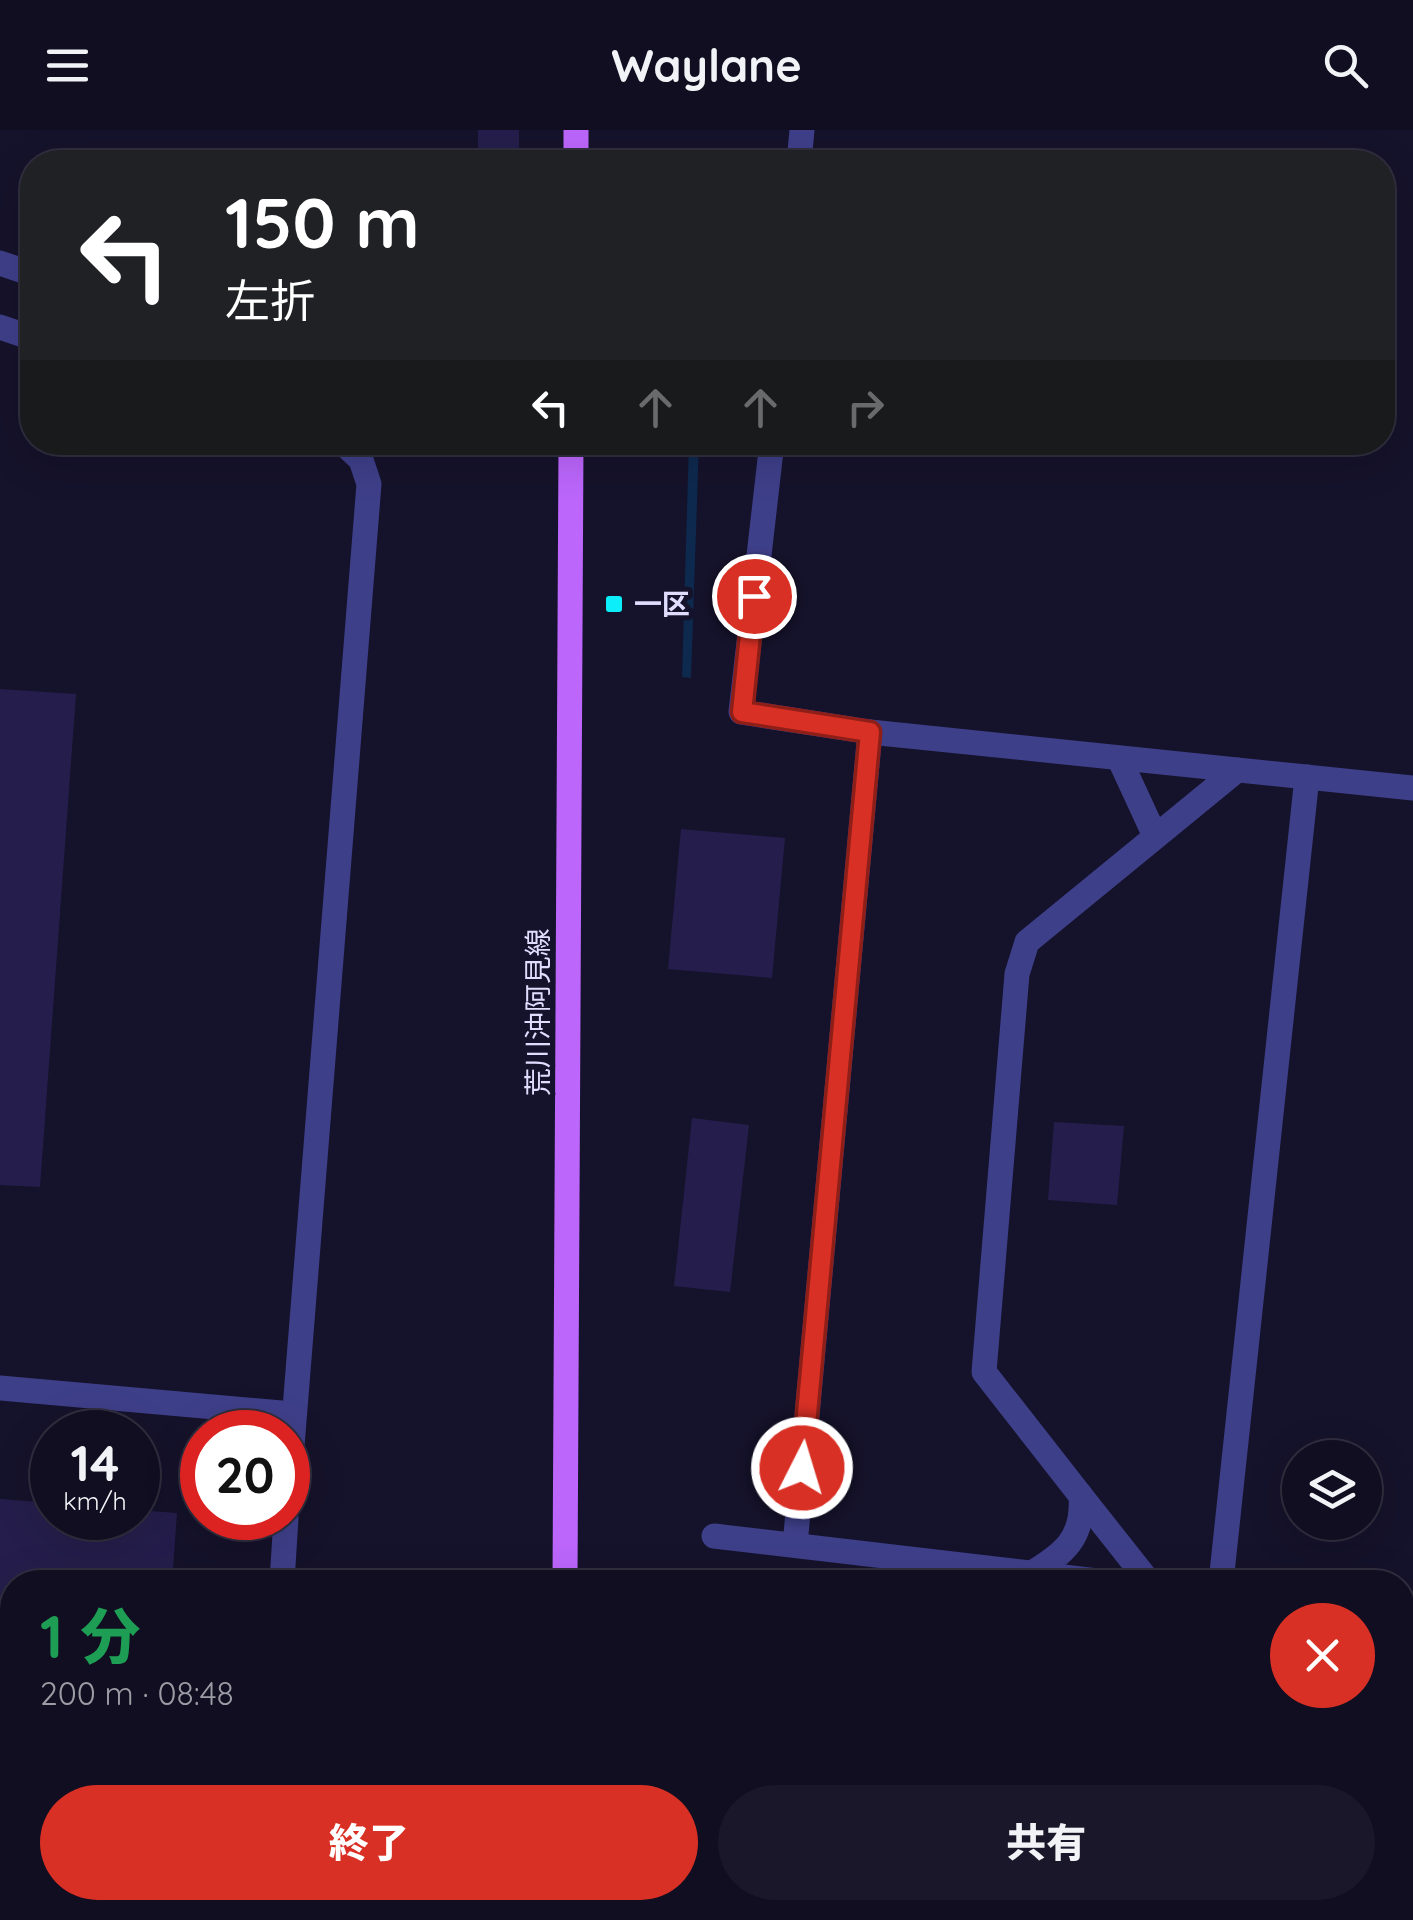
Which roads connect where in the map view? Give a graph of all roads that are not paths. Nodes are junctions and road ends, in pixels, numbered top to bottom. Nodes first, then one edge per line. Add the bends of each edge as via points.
1 (356, 455) edge
2 (571, 455) edge
3 (771, 455) edge
4 (870, 732) junction
5 (1120, 758) junction
6 (1237, 770) junction
7 (1307, 777) junction
8 (1413, 788) edge
9 (1155, 836) junction
10 (0, 1388) edge
11 (248, 1410) edge
12 (293, 1410) edge
13 (1081, 1496) junction
14 (714, 1536) dead end
15 (285, 1540) edge
16 (795, 1546) junction
17 (283, 1570) edge
18 (564, 1570) edge
19 (996, 1570) edge
20 (1037, 1570) edge
21 (1140, 1570) edge
22 (1222, 1570) edge

1 - 12 street via 369,484
2 - 18 main road, 荒川沖阿見線
3 - 4 street via 742,712
4 - 5 street
4 - 16 street
5 - 6 street
5 - 9 street
6 - 7 street
6 - 9 street
7 - 8 street
7 - 22 street
9 - 13 street via 1026,942 1017,974 984,1372
10 - 11 street
13 - 20 street via 1083,1519 1063,1554
13 - 21 street
14 - 16 street
15 - 17 street
16 - 19 street

